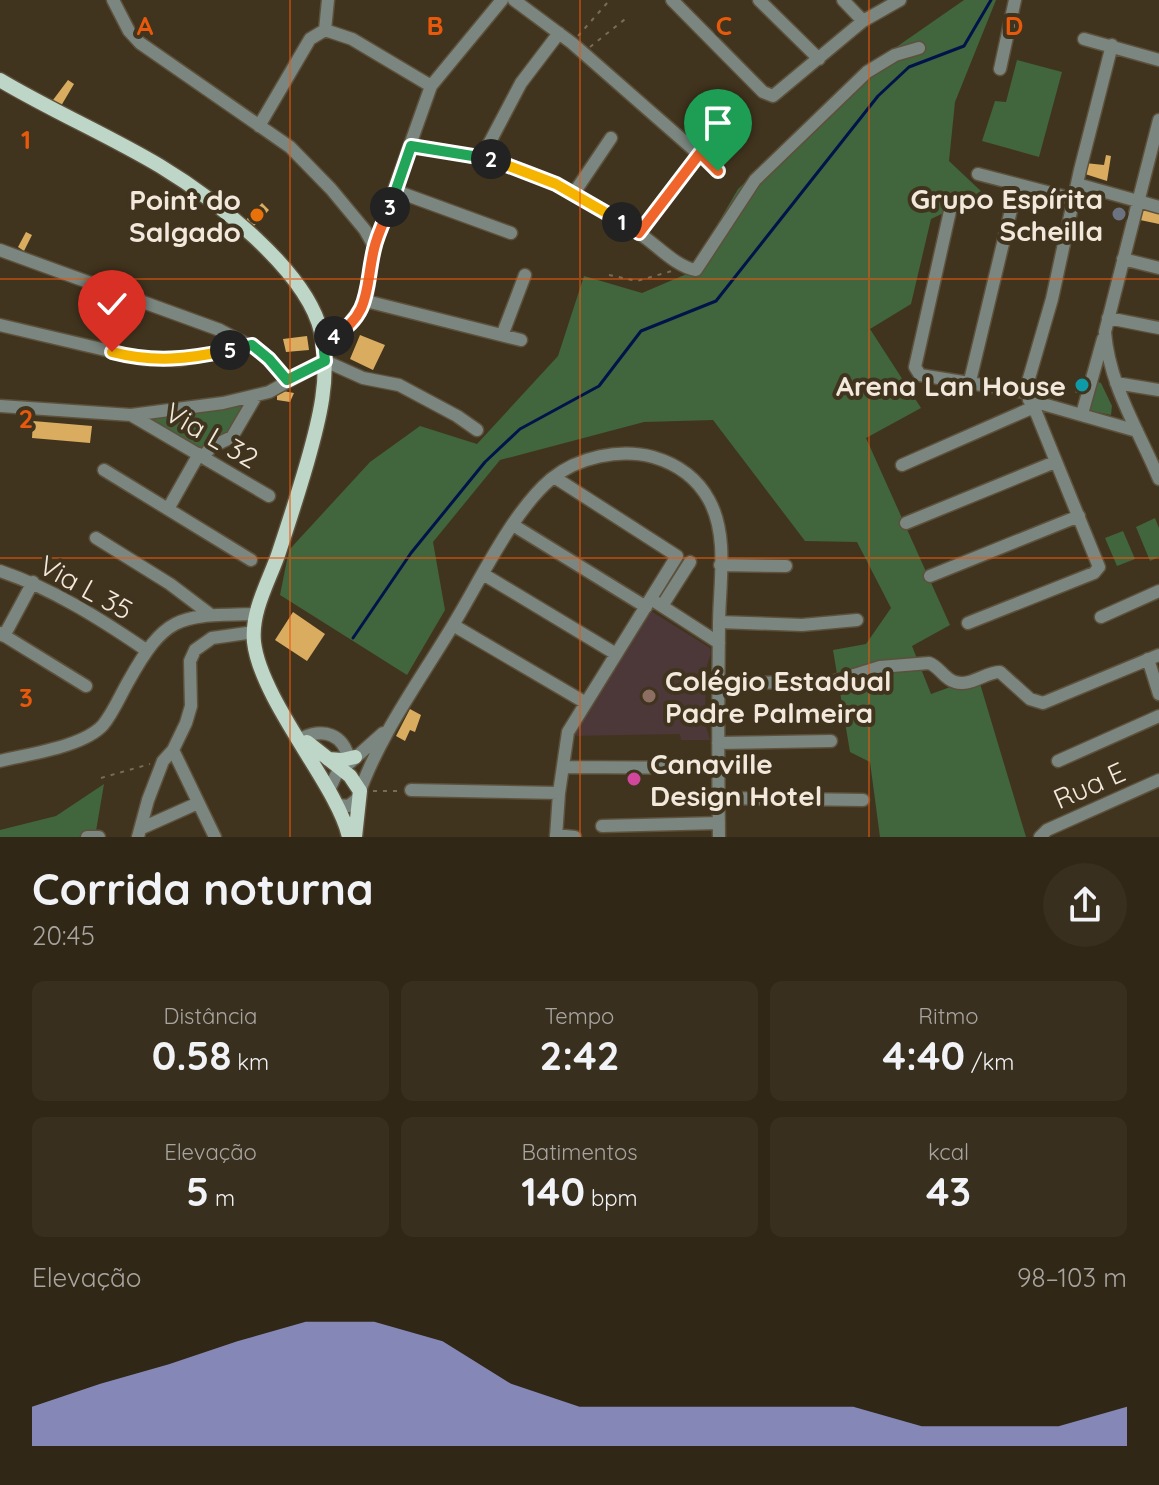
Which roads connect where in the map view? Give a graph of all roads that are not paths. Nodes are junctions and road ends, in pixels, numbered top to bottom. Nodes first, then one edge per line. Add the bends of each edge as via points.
1 (113, 0) edge
2 (328, 0) edge
3 (502, 0) edge
4 (514, 0) edge
5 (672, 0) edge
6 (759, 0) edge
7 (843, 0) edge
8 (900, 0) edge
9 (1015, 0) edge
10 (863, 21) junction
11 (325, 30) junction
12 (559, 33) junction
13 (1084, 39) dead end
14 (1112, 45) junction
15 (919, 48) dead end
16 (819, 59) junction
17 (1159, 60) edge
18 (1000, 69) dead end
19 (0, 80) edge
20 (431, 86) junction
21 (1159, 120) edge
22 (259, 126) junction
23 (611, 138) dead end
24 (411, 146) junction
25 (1155, 147) edge
26 (700, 153) junction
27 (482, 157) junction
28 (718, 171) dead end
29 (978, 174) dead end
30 (1077, 184) junction
31 (1017, 185) junction
32 (396, 191) junction
33 (574, 193) junction
34 (1074, 199) junction
35 (1138, 202) junction
36 (1159, 207) edge
37 (950, 211) dead end
38 (511, 233) dead end
39 (639, 233) junction
40 (374, 246) junction
41 (0, 250) edge
42 (1123, 259) junction
43 (1159, 268) edge
44 (525, 275) dead end
45 (366, 301) junction
46 (1108, 318) junction
47 (0, 325) edge
48 (1159, 328) edge
49 (1105, 332) junction
50 (503, 333) junction
51 (521, 340) dead end
52 (323, 342) junction
53 (252, 345) junction
54 (325, 361) junction
55 (287, 380) junction
56 (1116, 383) junction
57 (969, 385) junction
58 (1159, 390) edge
59 (256, 396) junction
60 (1029, 400) junction
61 (0, 406) edge
62 (1082, 414) junction
63 (131, 415) junction
64 (477, 430) dead end
65 (1137, 431) junction
66 (201, 455) junction
67 (1055, 462) junction
68 (1156, 463) edge
69 (902, 465) dead end
70 (104, 470) dead end
71 (554, 477) junction
72 (1159, 479) edge
73 (269, 496) dead end
74 (168, 509) junction
75 (1079, 516) junction
76 (906, 523) dead end
77 (513, 525) junction
78 (96, 538) dead end
79 (251, 560) dead end
80 (690, 562) dead end
81 (720, 565) junction
82 (786, 566) dead end
83 (0, 571) edge
84 (483, 574) junction
85 (930, 576) dead end
86 (33, 582) junction
87 (1159, 591) edge
88 (653, 604) junction
89 (256, 614) junction
90 (211, 615) junction
91 (1101, 617) dead end
92 (857, 620) dead end
93 (719, 622) junction
94 (968, 623) dead end
95 (453, 625) junction
96 (254, 632) junction
97 (2, 634) edge
98 (719, 643) junction
99 (146, 650) junction
100 (616, 654) junction
101 (1154, 657) edge
102 (718, 684) junction
103 (86, 686) dead end
104 (1159, 694) edge
105 (586, 703) junction
106 (1159, 716) edge
107 (291, 725) junction
108 (387, 729) junction
109 (302, 738) junction
110 (831, 741) dead end
111 (718, 743) junction
112 (173, 750) junction
113 (0, 761) edge
114 (1058, 761) dead end
115 (349, 762) junction
116 (563, 767) junction
117 (719, 768) junction
118 (1159, 780) edge
119 (329, 790) junction
120 (411, 790) road end
121 (360, 791) junction
122 (559, 793) junction
123 (719, 798) junction
124 (863, 800) dead end
125 (198, 803) junction
126 (337, 805) junction
127 (719, 823) junction
128 (602, 826) dead end
129 (676, 830) edge
130 (140, 832) edge
131 (556, 836) edge
132 (87, 837) edge
133 (99, 837) edge
134 (215, 837) edge
135 (349, 837) edge
136 (355, 837) edge
137 (575, 837) edge
138 (719, 837) edge
139 (1040, 837) edge

1 - 22 street via 140,43
2 - 11 street
3 - 20 street
4 - 12 street
5 - 16 street via 769,95
6 - 16 street
7 - 10 street
8 - 10 street
9 - 18 street
10 - 16 street
11 - 20 street via 352,39
11 - 22 street via 310,39
12 - 26 street
12 - 27 street via 521,83
13 - 14 street
14 - 17 street
14 - 30 street
15 - 39 street via 867,72 755,180 693,271
19 - 52 main road via 162,167 214,205 279,261 313,310
20 - 24 street
21 - 25 street
22 - 40 street via 314,170
23 - 33 street
24 - 27 street
24 - 32 street
25 - 35 street
26 - 28 street
26 - 39 street
27 - 33 street
29 - 31 street
30 - 34 street
30 - 35 street
31 - 34 street
31 - 57 street
32 - 38 street
32 - 40 street
33 - 39 street
34 - 60 street
35 - 36 street
35 - 42 street
37 - 57 street via 915,367 920,375
40 - 45 street
41 - 53 street
42 - 43 street
42 - 46 street
44 - 50 street
45 - 50 street
45 - 52 street via 346,328
46 - 48 street
46 - 49 street
47 - 53 street via 144,359 180,360
49 - 56 street
49 - 62 street
50 - 51 street
52 - 54 main road
53 - 55 street
54 - 55 street
54 - 64 street via 363,378 399,385
54 - 89 main road via 316,432
55 - 59 street
56 - 58 street
56 - 65 street
57 - 60 street
59 - 63 street
59 - 66 street via 232,437
60 - 62 street
60 - 67 street
60 - 69 street
61 - 63 street
62 - 65 street
63 - 66 street, Via L 32
65 - 68 street
66 - 73 street, Via L 32
66 - 74 street
67 - 75 street
67 - 76 street
68 - 72 street
70 - 74 street
71 - 77 street
71 - 81 street via 615,454 667,461 687,473 709,500 717,519
71 - 88 street via 675,554
74 - 79 street
75 - 85 street
75 - 94 street via 1099,566 1094,573
77 - 84 street
77 - 88 street
78 - 90 street
80 - 88 street
81 - 82 street
81 - 93 street
83 - 86 street, Via L 35
84 - 95 street
84 - 100 street
86 - 97 street
86 - 99 street, Via L 35
87 - 91 street
88 - 98 street
88 - 100 street
89 - 90 street
89 - 96 main road
90 - 99 street via 165,629
92 - 93 street via 802,625
93 - 98 street
95 - 105 street
95 - 108 street
96 - 107 main road via 261,668
96 - 112 street via 212,638 195,650 189,673 191,706
97 - 103 street
98 - 102 street
99 - 113 street via 103,725 67,744
100 - 105 street
101 - 102 street via 1043,703 1030,699 1000,672 960,683 935,665 909,663 835,681
101 - 104 street
102 - 111 street
105 - 116 street via 568,732
106 - 114 street
107 - 109 main road
107 - 119 main road
108 - 115 street
108 - 121 street
109 - 115 main road via 324,758
109 - 115 street via 318,732 334,735
110 - 111 street
111 - 117 street
112 - 125 street
112 - 130 street via 163,761
115 - 119 street
115 - 121 main road via 350,776
116 - 117 street
116 - 122 street
117 - 123 street
118 - 139 street, Rua E
119 - 126 main road
120 - 122 street
121 - 126 street via 354,803
121 - 136 main road
122 - 131 street
123 - 124 street
123 - 127 street
125 - 130 street
125 - 134 street
126 - 135 main road
127 - 129 street
127 - 138 street
128 - 129 street
131 - 137 street
132 - 133 street

